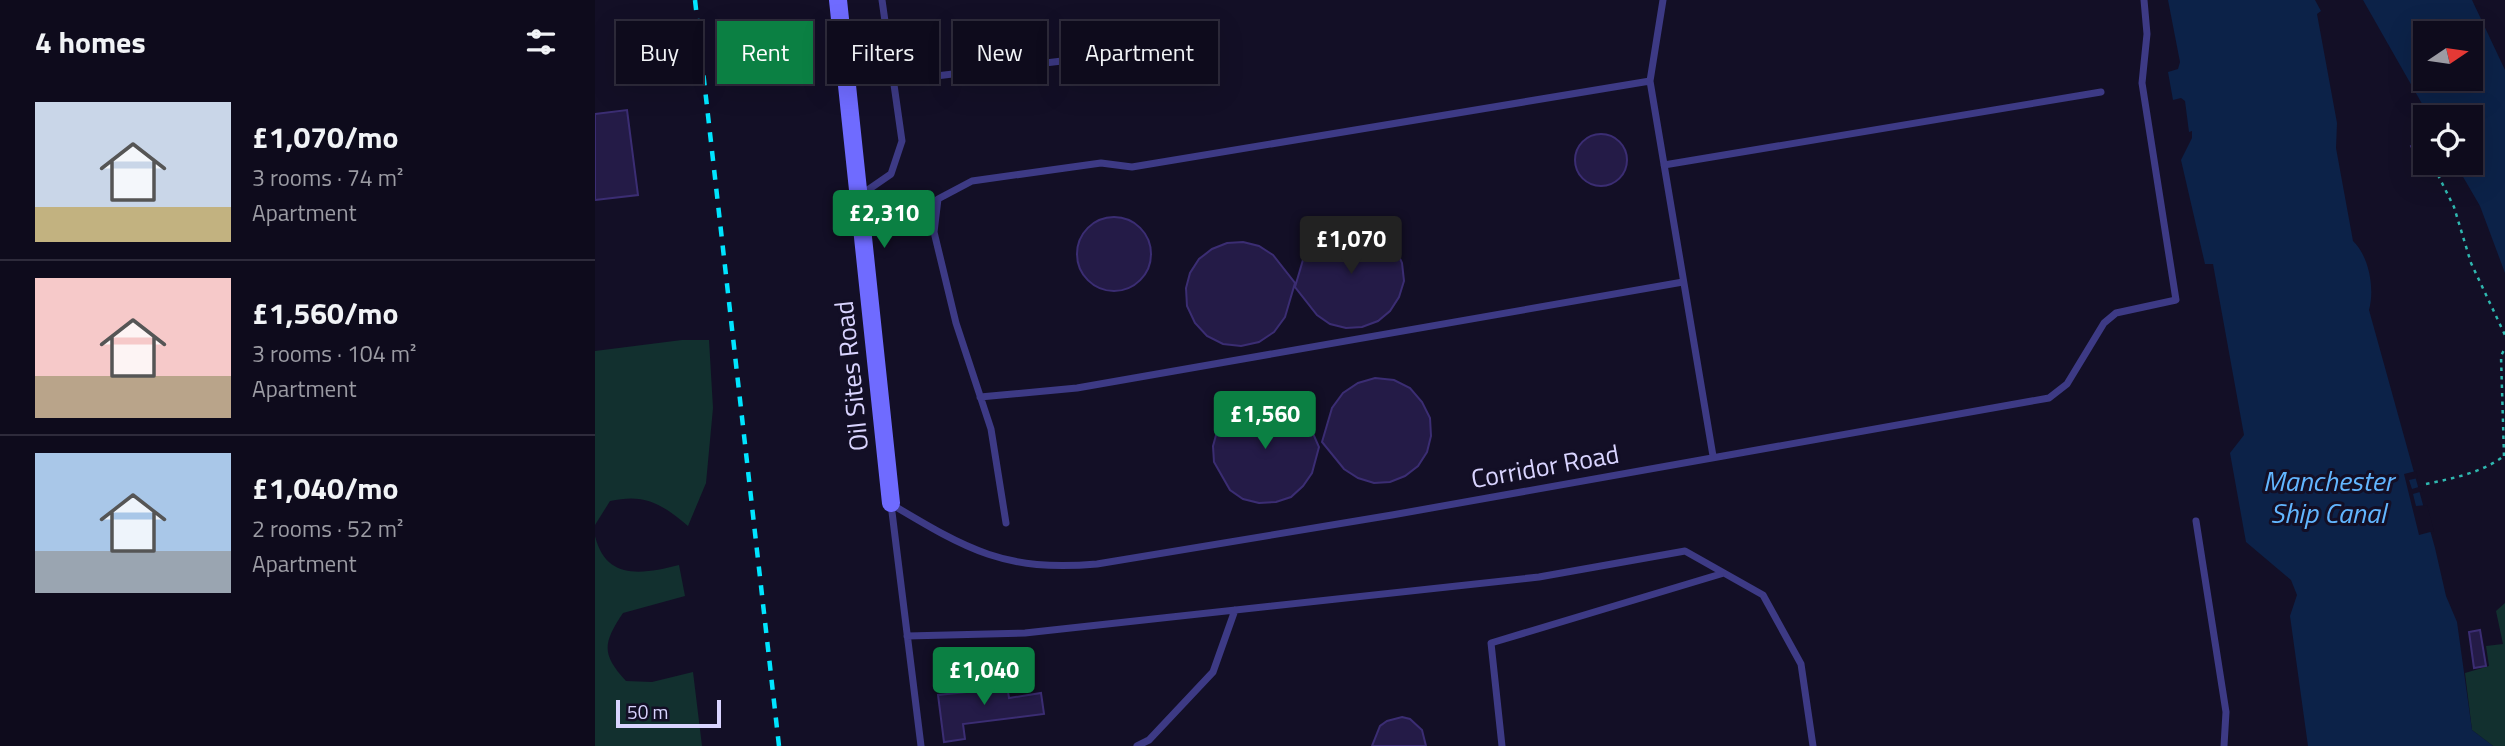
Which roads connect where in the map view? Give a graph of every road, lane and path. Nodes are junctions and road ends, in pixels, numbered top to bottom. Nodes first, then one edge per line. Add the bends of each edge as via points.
1 (838, 0) edge
2 (882, 0) edge
3 (1663, 0) edge
4 (2144, 0) edge
5 (885, 21) edge
6 (1061, 61) edge
7 (939, 76) edge
8 (1650, 81) junction
9 (894, 84) edge
10 (2101, 92) dead end
11 (1664, 165) junction
12 (2438, 175) dead end
13 (859, 195) junction
14 (1683, 282) junction
15 (2505, 335) edge
16 (2505, 348) edge
17 (980, 397) junction
18 (1713, 456) junction
19 (2505, 456) edge
20 (2426, 484) dead end
21 (891, 503) junction
22 (2196, 521) dead end
23 (1006, 523) dead end
24 (1724, 573) junction
25 (1235, 610) junction
26 (907, 636) junction
27 (921, 746) edge
28 (1137, 746) edge
29 (1502, 746) edge
30 (1813, 746) edge
31 (2224, 746) edge

1 - 13 street, Oil Sites Road
2 - 5 lane
3 - 8 lane
4 - 18 lane, Corridor Road via 2147,34 2142,83 2176,300 2116,313 2103,323 2067,384 2049,398
6 - 7 lane
8 - 11 lane
8 - 17 lane via 1132,167 1101,163 972,181 938,199 934,232
9 - 13 lane via 902,141 891,174
10 - 11 lane
11 - 14 lane
12 - 15 path via 2454,207 2471,263
13 - 21 street, Oil Sites Road
14 - 17 lane via 1077,388
14 - 18 lane
16 - 19 path via 2501,356
17 - 23 lane via 991,429
18 - 21 lane, Corridor Road via 1378,517 1052,568 1006,561 957,544
19 - 20 path via 2472,473
21 - 26 lane, Oil Sites Road
22 - 31 lane via 2226,712
24 - 25 lane via 1685,551 1539,577
24 - 29 lane via 1491,643
24 - 30 lane via 1763,595 1801,664
25 - 26 lane via 1025,633
25 - 28 lane via 1213,672 1149,740
26 - 27 lane, Oil Sites Road

